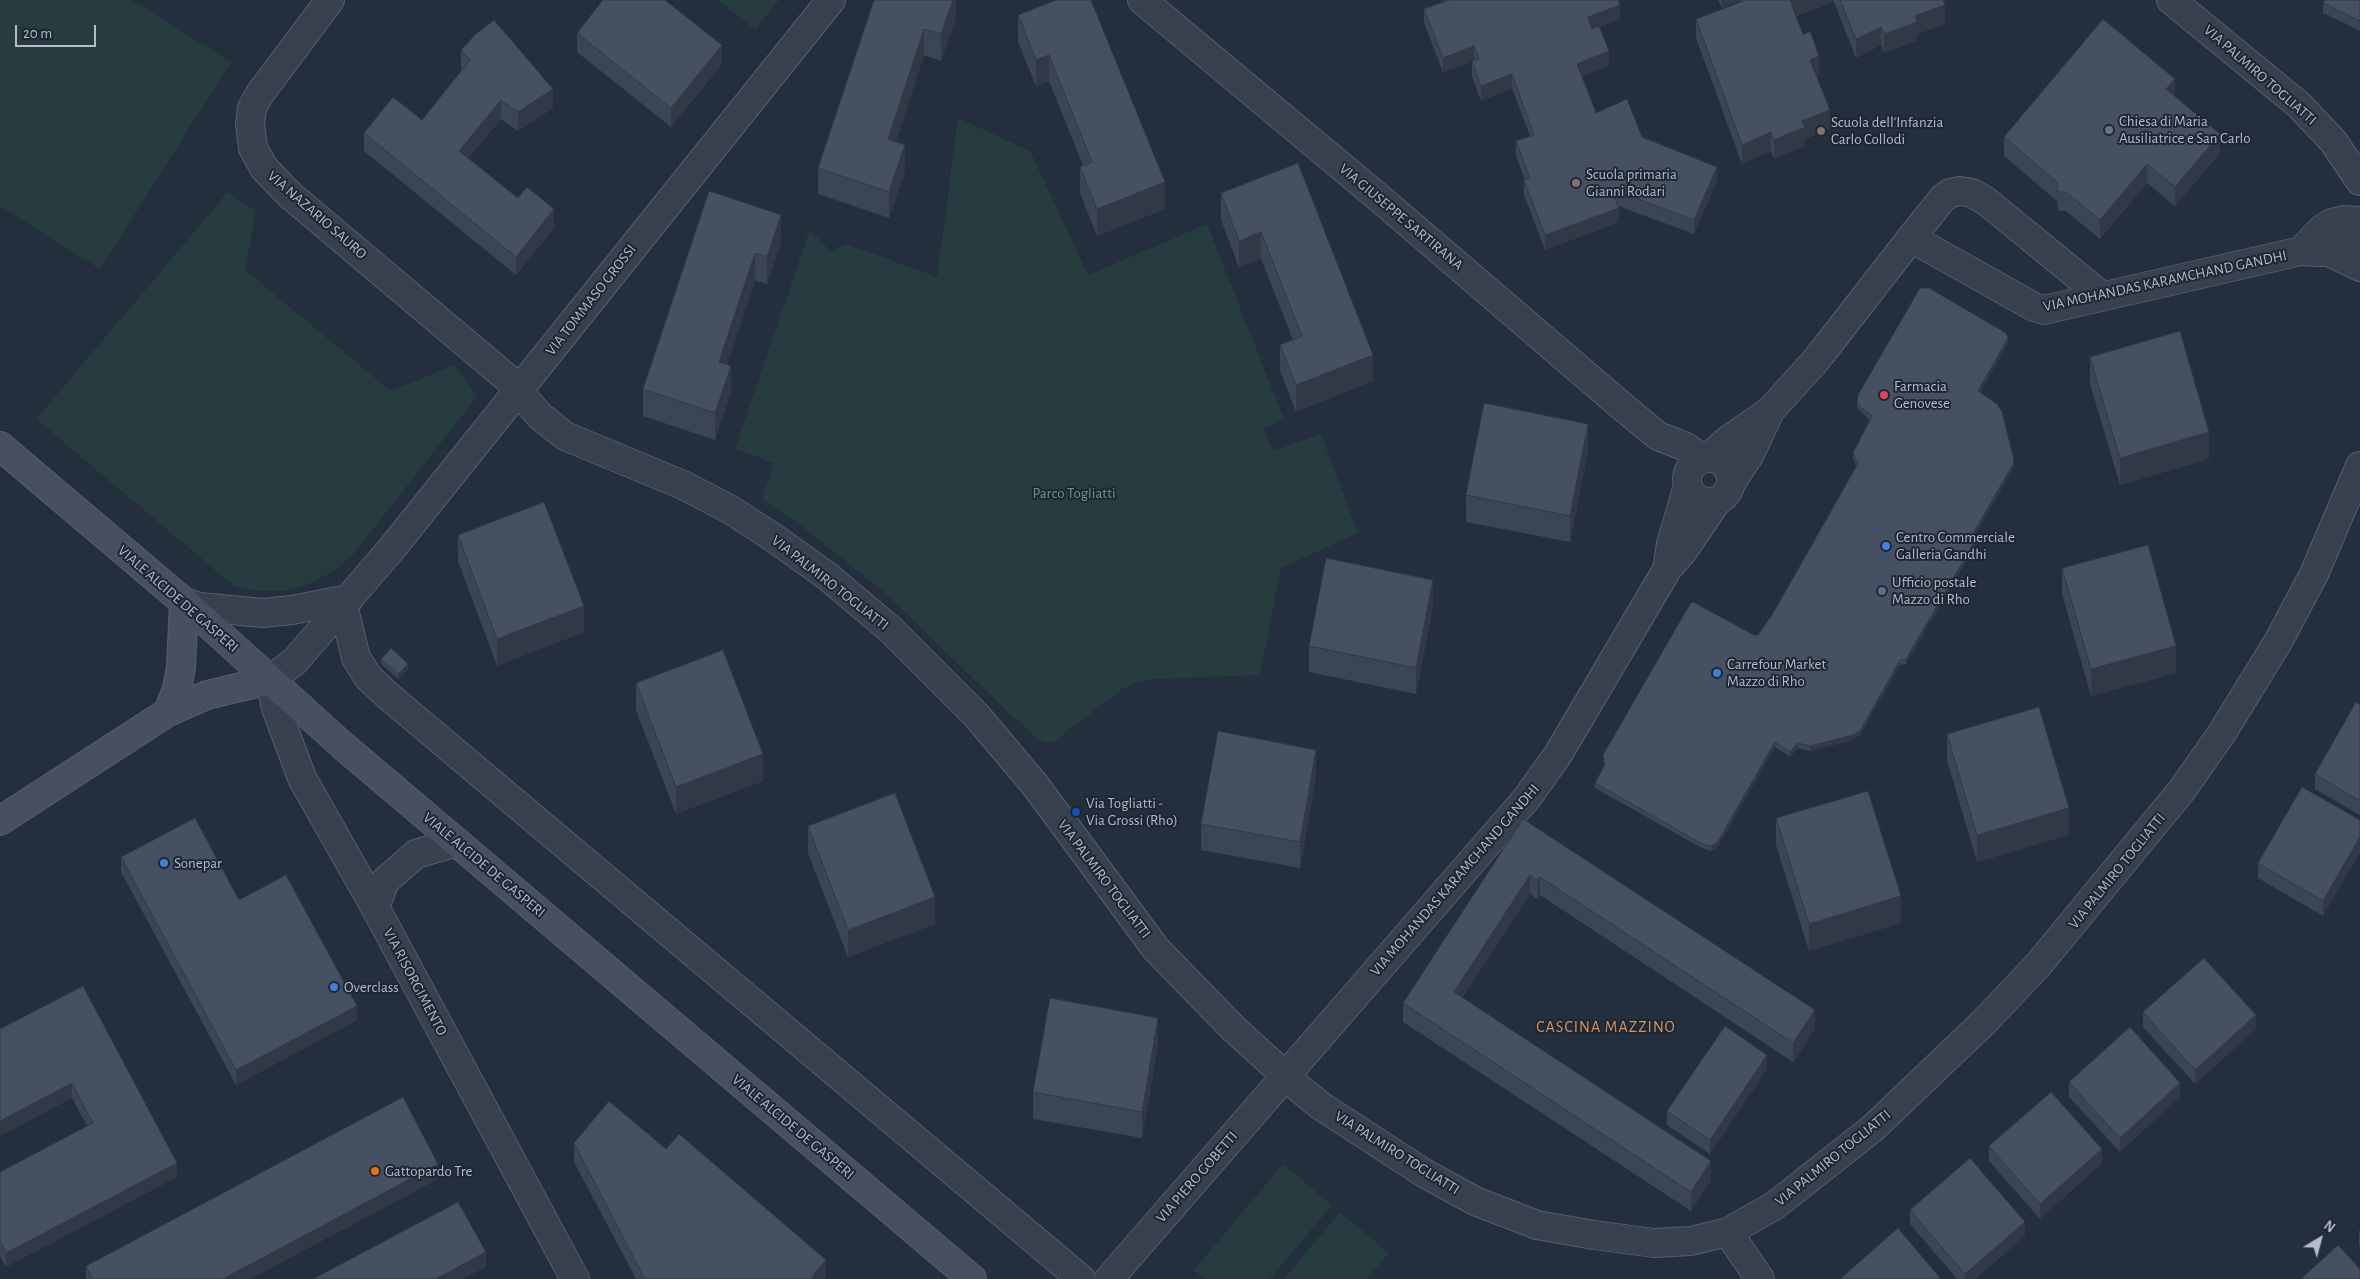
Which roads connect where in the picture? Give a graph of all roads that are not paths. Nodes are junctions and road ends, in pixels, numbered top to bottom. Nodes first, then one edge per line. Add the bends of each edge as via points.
1 (330, 0) edge
2 (831, 0) edge
3 (1142, 0) edge
4 (2171, 0) edge
5 (2359, 177) edge
6 (2360, 221) edge
7 (1911, 238) junction
8 (2360, 240) edge
9 (2301, 251) junction
10 (2329, 252) junction
11 (2360, 267) edge
12 (2102, 296) junction
13 (517, 392) junction
14 (1770, 411) junction
15 (1658, 436) junction
16 (0, 446) edge
17 (1706, 458) junction
18 (2360, 466) edge
19 (1688, 483) junction
20 (1724, 492) junction
21 (1668, 568) junction
22 (184, 602) junction
23 (346, 602) junction
24 (270, 680) junction
25 (168, 712) junction
26 (0, 822) edge
27 (457, 842) junction
28 (375, 907) junction
29 (1285, 1075) junction
30 (1728, 1232) junction
31 (575, 1279) edge
32 (972, 1279) edge
33 (1081, 1279) edge
34 (1109, 1279) edge
35 (1760, 1279) edge

1 - 13 street, VIA NAZARIO SAURO via 252,108 253,148 264,168 290,195 507,378
2 - 13 street, VIA TOMMASO GROSSI
3 - 15 street, VIA GIUSEPPE SARTIRANA
4 - 5 street, VIA PALMIRO TOGLIATTI via 2299,104 2333,141
6 - 9 street, VIA MOHANDAS KARAMCHAND GANDHI via 2332,223
7 - 12 street, VIA MOHANDAS KARAMCHAND GANDHI via 2034,307 2044,310
7 - 12 street via 1942,198 1960,191 1972,193
7 - 14 street, VIA MOHANDAS KARAMCHAND GANDHI via 1817,359
8 - 10 street, VIA MOHANDAS KARAMCHAND GANDHI via 2344,249
9 - 10 street, VIA MOHANDAS KARAMCHAND GANDHI
9 - 12 street, VIA MOHANDAS KARAMCHAND GANDHI
10 - 11 street, VIA MOHANDAS KARAMCHAND GANDHI
13 - 23 street, VIA TOMMASO GROSSI
13 - 29 street, VIA PALMIRO TOGLIATTI via 566,436 683,485 731,510 827,576 890,629 976,715 1029,778 1156,949 1233,1028
14 - 17 street, VIA MOHANDAS KARAMCHAND GANDHI
14 - 20 street, VIA MOHANDAS KARAMCHAND GANDHI via 1750,454
15 - 17 street, VIA GIUSEPPE SARTIRANA
15 - 19 street, VIA GIUSEPPE SARTIRANA
16 - 22 street, VIALE ALCIDE DE GASPERI
17 - 19 street via 1692,467
17 - 20 street via 1723,462 1728,468
18 - 30 street, VIA PALMIRO TOGLIATTI via 2327,545 2294,611 2222,733 2145,838 2063,936 1984,1022 1873,1128 1774,1206
19 - 20 street via 1696,498 1710,502
19 - 21 street, VIA MOHANDAS KARAMCHAND GANDHI via 1671,544
20 - 21 street, VIA MOHANDAS KARAMCHAND GANDHI
21 - 29 street, VIA MOHANDAS KARAMCHAND GANDHI via 1556,756 1527,798
22 - 23 street via 200,607 263,613
22 - 24 street, VIALE ALCIDE DE GASPERI
22 - 25 street via 181,667
23 - 24 street, VIA TOMMASO GROSSI via 295,661
23 - 33 street via 356,658 387,695
24 - 25 street via 207,695
24 - 27 street, VIALE ALCIDE DE GASPERI
24 - 28 street, VIA RISORGIMENTO via 276,708 302,778
25 - 26 street
27 - 28 street via 416,854 385,881
27 - 32 street, VIALE ALCIDE DE GASPERI
28 - 31 street, VIA RISORGIMENTO
29 - 30 street, VIA PALMIRO TOGLIATTI via 1321,1106 1424,1173 1476,1201 1519,1218 1584,1234 1654,1243 1691,1241
29 - 34 street, VIA PIERO GOBETTI
30 - 35 street

